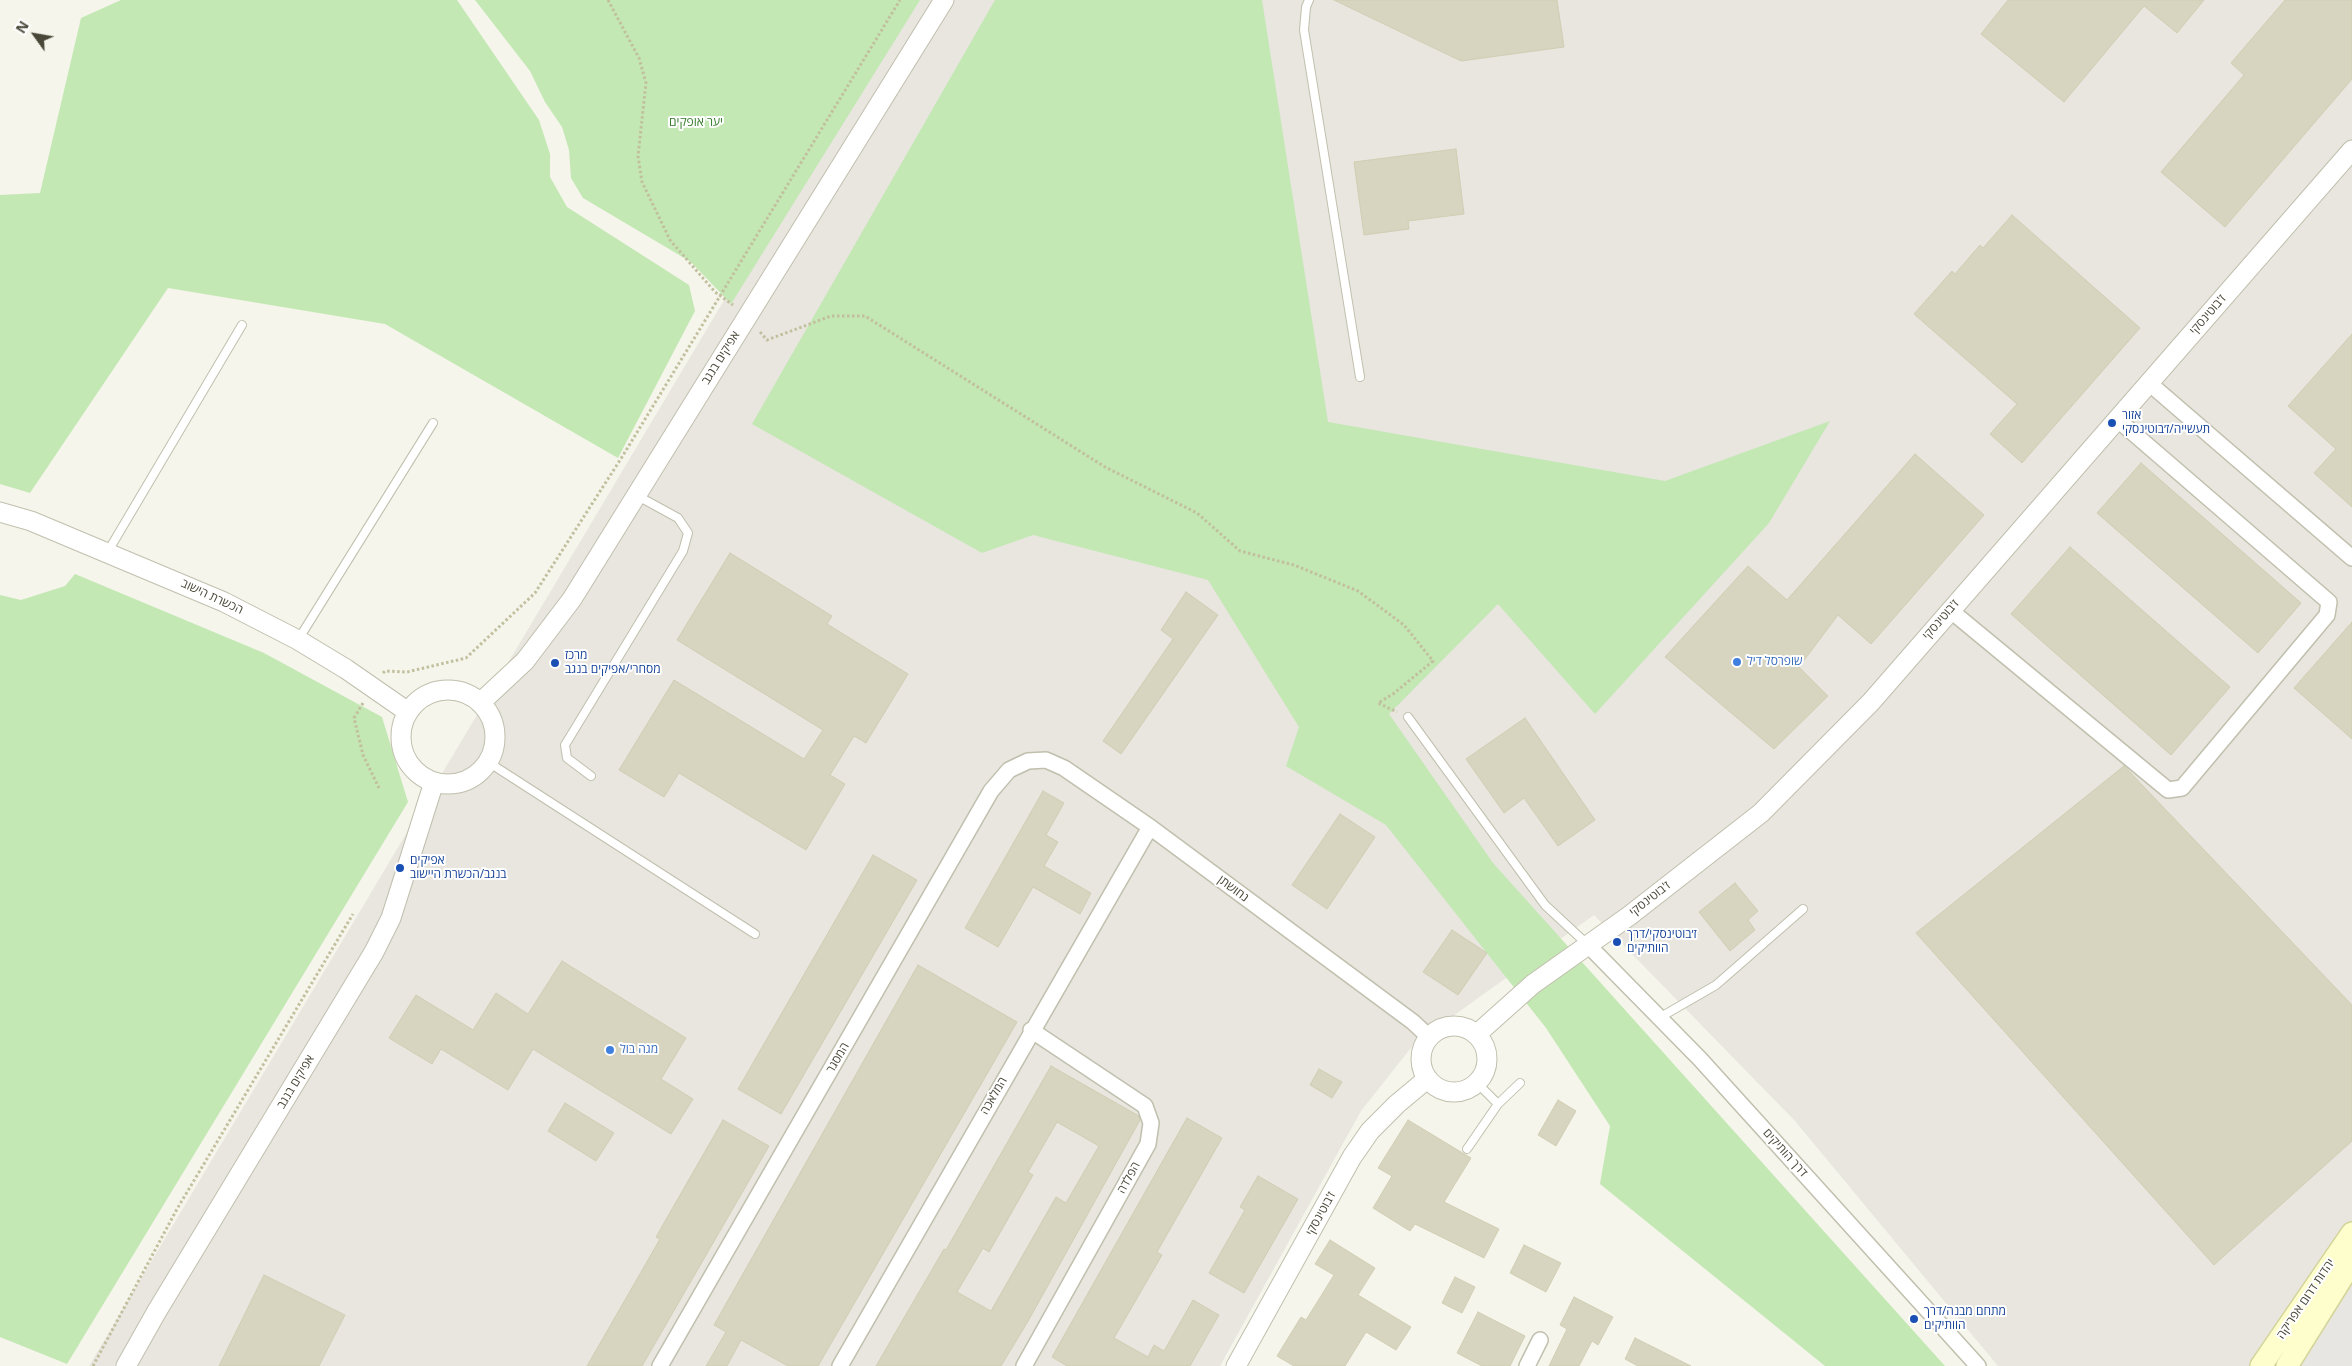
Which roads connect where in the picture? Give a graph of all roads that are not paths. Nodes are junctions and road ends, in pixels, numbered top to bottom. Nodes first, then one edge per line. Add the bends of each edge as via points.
1 (944, 0) edge
2 (1309, 0) edge
3 (2352, 150) edge
4 (242, 325) dead end
5 (1360, 377) dead end
6 (2149, 383) junction
7 (2117, 420) junction
8 (432, 423) dead end
9 (636, 495) junction
10 (0, 512) edge
11 (108, 552) junction
12 (2352, 558) edge
13 (1950, 610) junction
14 (298, 640) junction
15 (480, 703) junction
16 (408, 712) junction
17 (1408, 717) road end
18 (1028, 761) joint
19 (488, 762) junction
20 (591, 776) dead end
21 (434, 782) junction
22 (1150, 827) junction
23 (1803, 909) dead end
24 (755, 934) dead end
25 (1587, 944) junction
26 (1659, 1018) junction
27 (1032, 1030) junction
28 (1477, 1034) junction
29 (1429, 1036) junction
30 (1427, 1079) junction
31 (1477, 1083) junction
32 (1520, 1083) dead end
33 (1498, 1104) junction
34 (1467, 1149) dead end
35 (2352, 1232) edge
36 (2352, 1262) edge
37 (1540, 1340) dead end
38 (126, 1366) edge
39 (660, 1366) edge
40 (840, 1366) edge
41 (1024, 1366) edge
42 (1236, 1366) edge
43 (1527, 1366) edge
44 (1978, 1366) edge
45 (2261, 1366) edge
46 (2287, 1366) edge

1 - 9 street, אפיקים בנגב
2 - 5 lane via 1304,30
3 - 6 street, ז'בוטינסקי
4 - 11 lane
6 - 7 street, ז'בוטינסקי
6 - 12 street
7 - 13 street, ז'בוטינסקי
7 - 13 street via 2329,602 2327,615 2182,788 2168,790
8 - 14 lane
9 - 15 street, אפיקים בנגב via 572,599 525,661
9 - 20 lane via 678,518 688,533 683,551 565,745 567,758
10 - 11 street, הכשרת הישוב
11 - 14 street, הכשרת הישוב via 224,602
13 - 25 street, ז'בוטינסקי via 1871,702 1761,814 1629,916
14 - 16 street, הכשרת הישוב
15 - 16 street via 465,693 438,691 421,699
15 - 19 street via 494,726 494,745
16 - 21 street via 401,738 406,756 416,771
17 - 25 lane via 1544,905
18 - 22 street, נחושתן via 1046,760 1064,768
18 - 39 street, המסגר via 1009,770 991,791
19 - 21 street via 468,780 448,784
19 - 24 lane
21 - 38 street, אפיקים בנגב via 390,918 374,952 156,1311
22 - 27 street, המלאכה
22 - 29 street, נחושתן
23 - 26 lane via 1716,984
25 - 26 street, דרך הותיקים
25 - 28 street, ז'בוטינסקי via 1534,984
26 - 44 street, דרך הותיקים via 1700,1059
27 - 40 street, המלאכה
27 - 41 street, הפלדה via 1145,1106 1151,1123 1148,1144
28 - 29 street via 1453,1025
28 - 31 street via 1488,1053 1486,1069
29 - 30 street via 1421,1062
30 - 31 street via 1435,1087 1457,1092
30 - 42 street, ז'בוטינסקי via 1397,1104 1352,1157
31 - 33 lane
32 - 33 lane
33 - 34 lane
35 - 45 main road, יהדות דרום אפריקה
36 - 46 main road, יהדות דרום אפריקה
37 - 43 street

